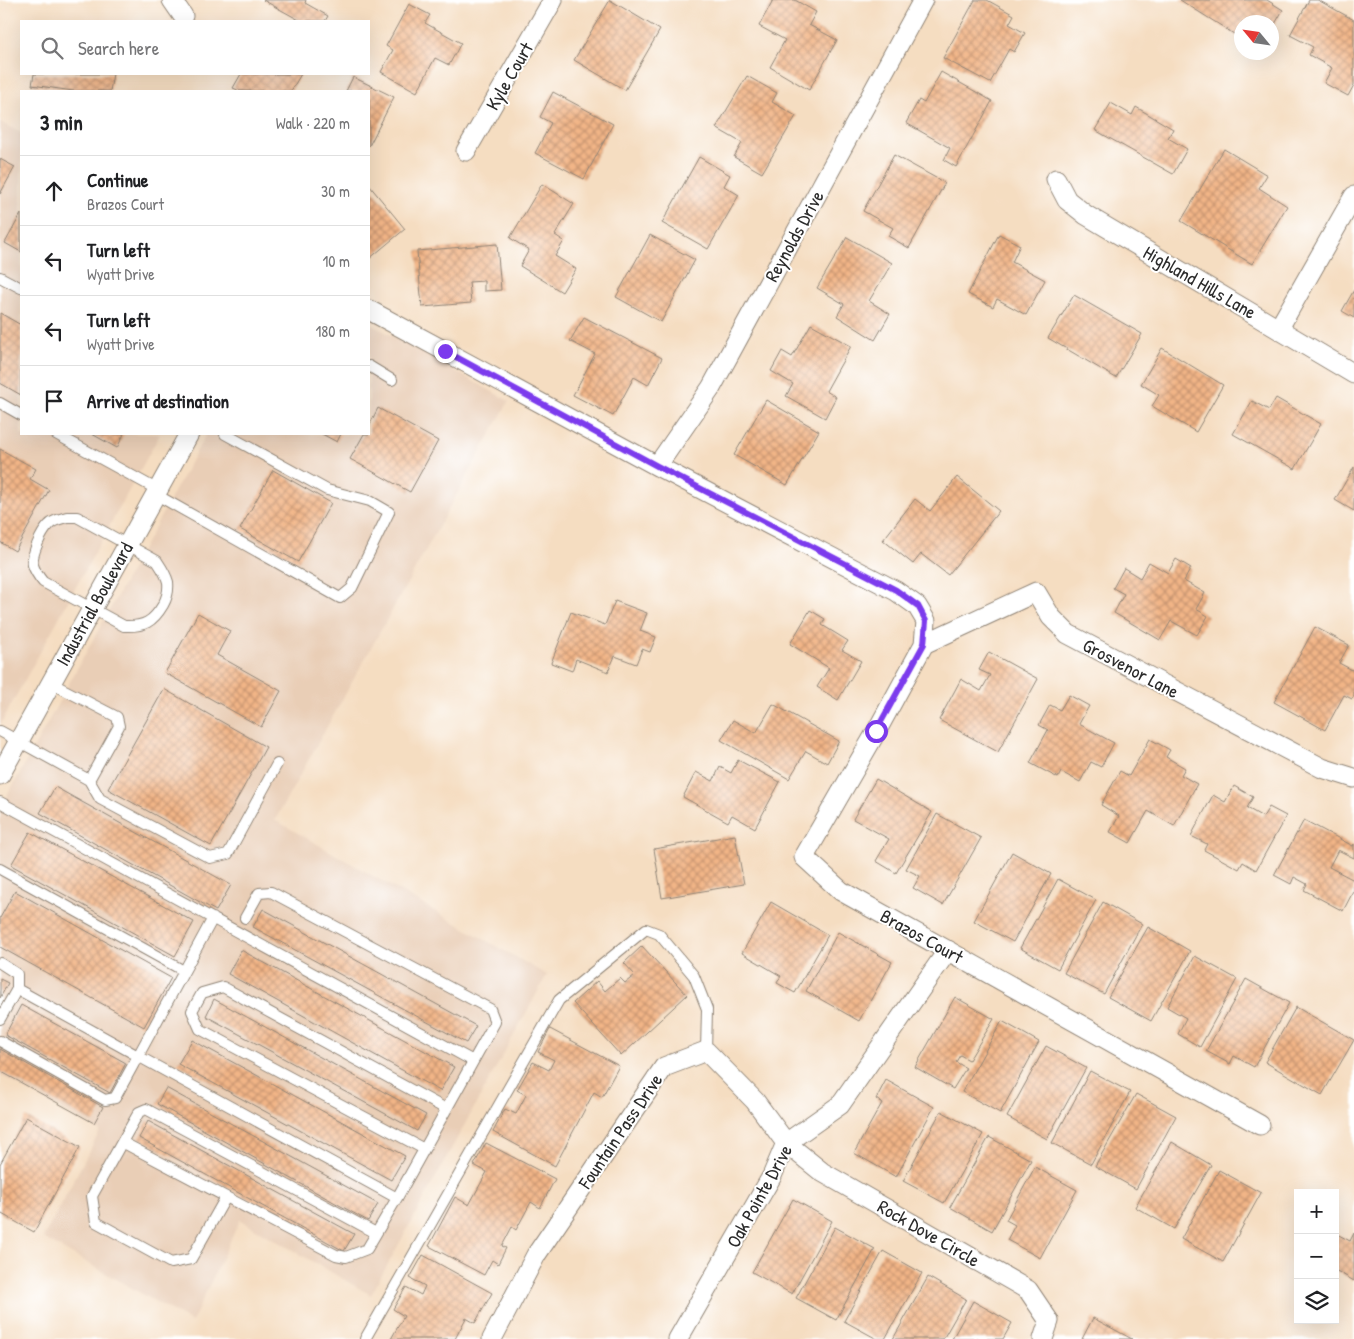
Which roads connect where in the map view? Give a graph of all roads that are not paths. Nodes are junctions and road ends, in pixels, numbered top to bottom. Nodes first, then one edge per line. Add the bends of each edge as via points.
1 (172, 0) edge
2 (553, 0) edge
3 (922, 1) edge
4 (183, 16) dead end
5 (466, 151) dead end
6 (1056, 179) dead end
7 (1354, 196) edge
8 (0, 277) edge
9 (20, 287) edge
10 (370, 311) edge
11 (1278, 328) junction
12 (370, 367) edge
13 (1354, 374) edge
14 (392, 380) dead end
15 (0, 403) edge
16 (20, 414) edge
17 (58, 435) edge
18 (188, 435) edge
19 (228, 435) edge
20 (657, 466) junction
21 (157, 492) junction
22 (127, 545) junction
23 (92, 609) junction
24 (924, 644) junction
25 (51, 683) junction
26 (0, 731) edge
27 (18, 742) junction
28 (277, 764) dead end
29 (0, 775) edge
30 (1354, 778) edge
31 (89, 780) junction
32 (0, 802) edge
33 (0, 869) edge
34 (213, 918) junction
35 (245, 918) dead end
36 (948, 950) junction
37 (0, 963) edge
38 (184, 971) junction
39 (17, 989) junction
40 (0, 1019) edge
41 (0, 1041) edge
42 (706, 1051) junction
43 (138, 1056) junction
44 (473, 1061) junction
45 (446, 1109) junction
46 (1260, 1125) dead end
47 (122, 1142) junction
48 (786, 1143) junction
49 (424, 1149) junction
50 (226, 1197) junction
51 (396, 1198) junction
52 (376, 1233) junction
53 (365, 1339) edge
54 (492, 1339) edge
55 (678, 1339) edge
56 (1043, 1339) edge

1 - 4 street
2 - 5 street, Kyle Court
3 - 20 street, Reynolds Drive via 711,388
6 - 11 street, Highland Hills Lane via 1067,200 1086,215
7 - 11 street
8 - 9 lane
10 - 20 street
11 - 13 street, Highland Hills Lane
12 - 14 lane
15 - 16 lane
17 - 21 lane
18 - 21 street, Industrial Boulevard
19 - 21 lane via 328,490 370,501 389,512 352,588 340,598
20 - 24 street via 896,590 918,606 926,621
21 - 22 street, Industrial Boulevard
22 - 23 street, Industrial Boulevard
22 - 23 lane via 157,561 168,583 168,596 156,616 135,626 124,626
22 - 23 lane via 77,517 67,517 48,525 32,554 33,564 43,582
23 - 25 street, Industrial Boulevard
24 - 30 street, Grosvenor Lane via 1036,592 1051,617 1068,634 1322,768
24 - 36 street, Brazos Court via 804,857 841,890
25 - 27 street, Industrial Boulevard
25 - 31 lane via 117,717 119,726
26 - 27 lane
27 - 29 street, Industrial Boulevard
27 - 31 lane
28 - 31 lane via 228,854 210,858 100,798
32 - 34 lane
33 - 38 lane
34 - 38 lane
34 - 44 lane
35 - 44 lane via 259,893 271,892 490,1009 495,1022
36 - 46 street, Brazos Court
36 - 48 street, Oak Pointe Drive via 840,1105
37 - 39 lane via 17,974
38 - 43 lane
39 - 40 lane
39 - 43 lane
41 - 43 lane via 105,1100 115,1098
42 - 48 street via 755,1101
42 - 53 lane via 707,1009 694,976 659,934 646,929 559,1000
42 - 54 street, Fountain Pass Drive via 664,1067 536,1255
43 - 51 lane
44 - 45 lane
45 - 49 lane
45 - 49 lane via 223,987 202,993 192,1011 200,1029
47 - 50 lane
47 - 50 lane via 92,1196 96,1222 171,1263 191,1260
47 - 52 lane via 139,1112 146,1109
48 - 55 street, Oak Pointe Drive via 772,1176
48 - 56 street, Rock Dove Circle via 822,1172 1028,1290 1049,1321
49 - 51 lane
50 - 52 lane via 336,1255 346,1257 367,1249
51 - 52 lane

